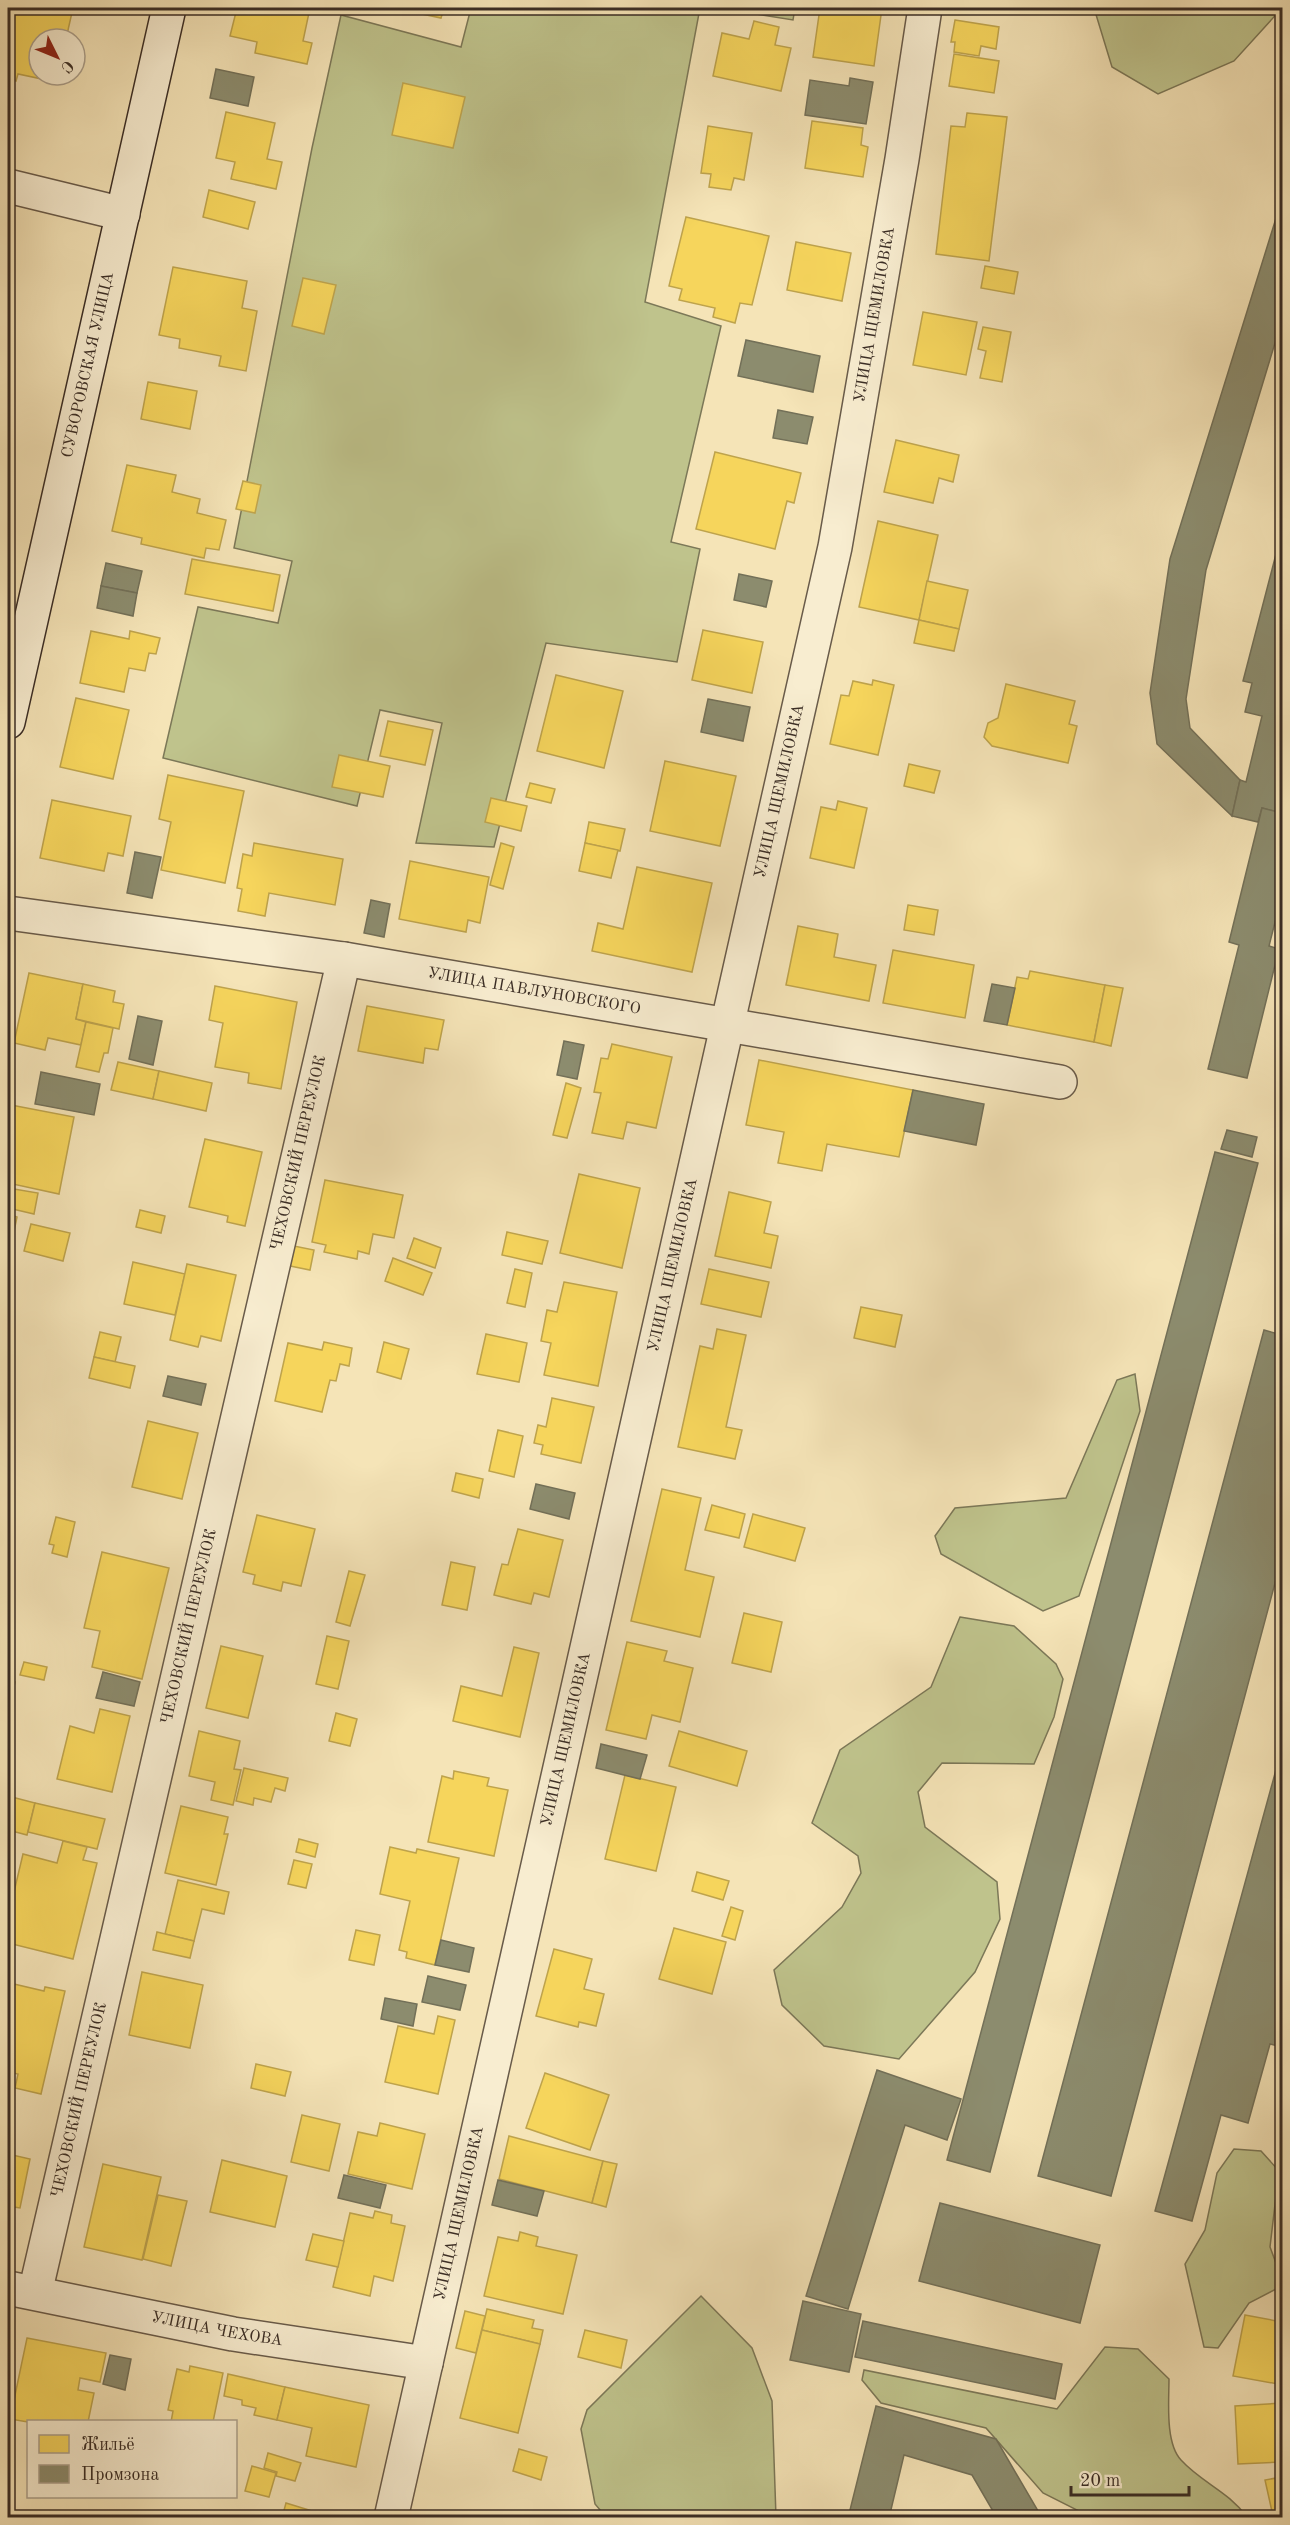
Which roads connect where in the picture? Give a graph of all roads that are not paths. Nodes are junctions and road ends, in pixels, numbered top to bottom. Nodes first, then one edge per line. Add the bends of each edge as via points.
1 (169, 8) edge
2 (925, 8) edge
3 (8, 186) edge
4 (123, 214) junction
5 (8, 722) edge
6 (8, 913) edge
7 (344, 959) junction
8 (727, 1026) junction
9 (1060, 1082) dead end
10 (21, 2290) edge
11 (426, 2363) junction
12 (391, 2517) edge

1 - 4 street, СУВОРОВСКАЯ УЛИЦА
2 - 8 street, УЛИЦА ЩЕМИЛОВКА via 835,547
3 - 4 street
4 - 5 street, СУВОРОВСКАЯ УЛИЦА
6 - 7 street, УЛИЦА ПАВЛУНОВСКОГО
7 - 8 street, УЛИЦА ПАВЛУНОВСКОГО
7 - 10 street, ЧЕХОВСКИЙ ПЕРЕУЛОК
8 - 9 street, УЛИЦА ПАВЛУНОВСКОГО
8 - 11 street, УЛИЦА ЩЕМИЛОВКА
10 - 11 street, УЛИЦА ЧЕХОВА via 233,2334
11 - 12 street, УЛИЦА ЩЕМИЛОВКА

